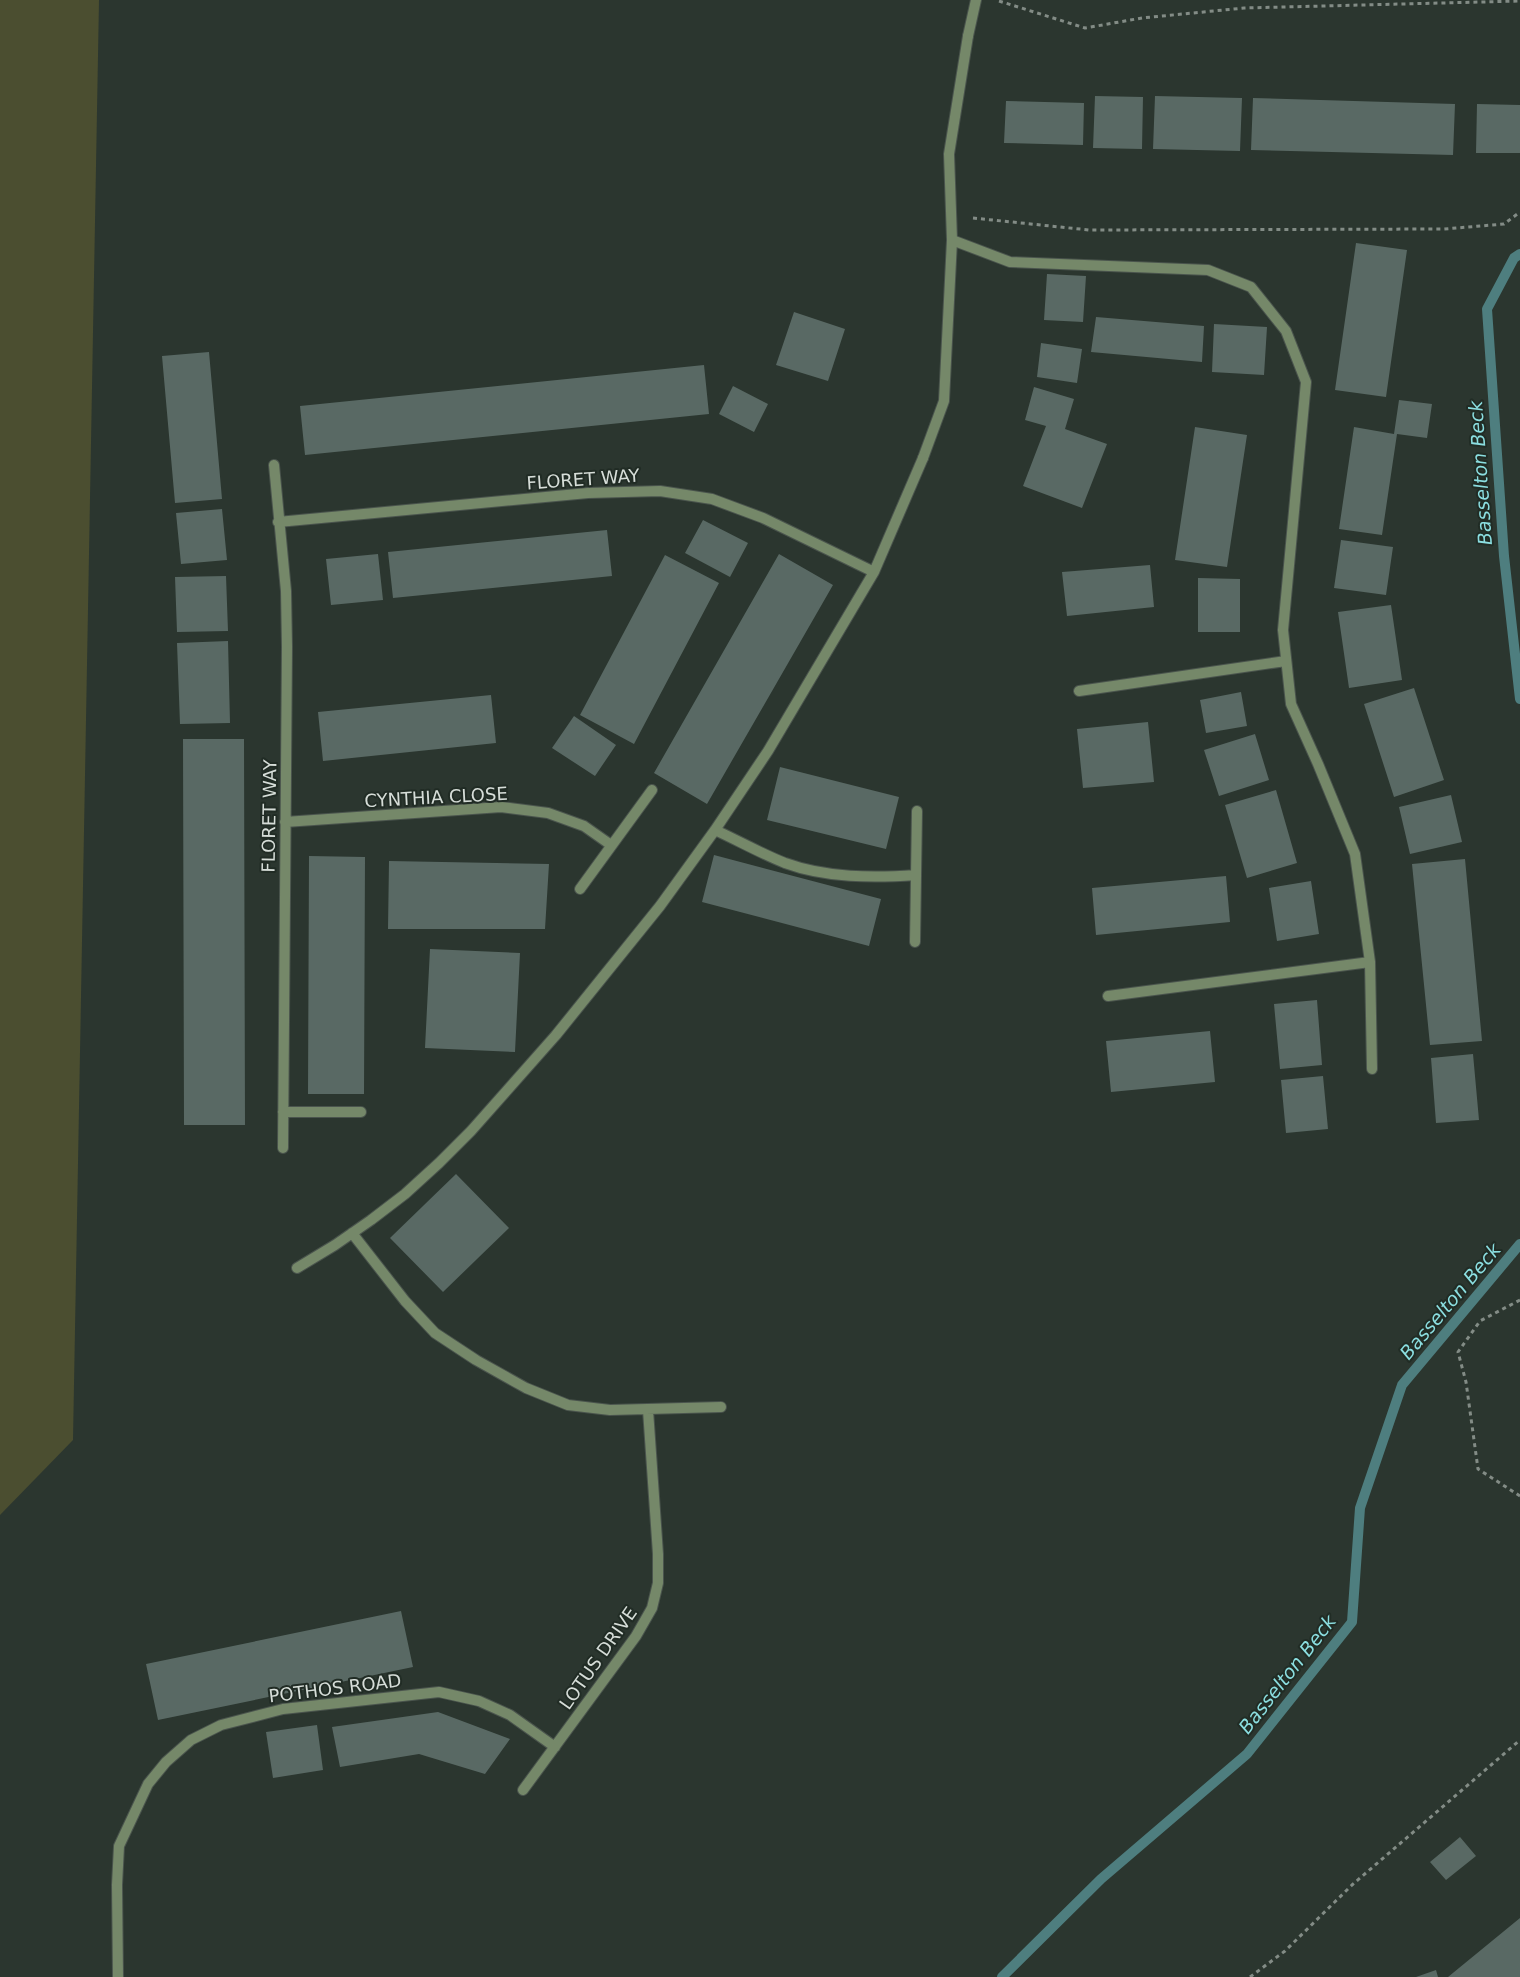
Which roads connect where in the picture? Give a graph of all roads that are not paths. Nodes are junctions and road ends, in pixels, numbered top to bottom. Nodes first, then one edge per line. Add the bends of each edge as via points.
1 (976, 0) edge
2 (952, 240) junction
3 (274, 465) dead end
4 (278, 522) junction
5 (874, 572) junction
6 (1286, 661) junction
7 (1078, 691) dead end
8 (652, 790) dead end
9 (917, 811) dead end
10 (285, 822) junction
11 (715, 830) junction
12 (611, 845) junction
13 (916, 875) junction
14 (580, 889) dead end
15 (916, 942) dead end
16 (1370, 962) junction
17 (1108, 996) dead end
18 (1372, 1069) dead end
19 (283, 1112) junction
20 (361, 1112) dead end
21 (283, 1148) dead end
22 (352, 1233) junction
23 (297, 1268) dead end
24 (721, 1407) dead end
25 (648, 1410) junction
26 (555, 1747) junction
27 (523, 1790) dead end
28 (118, 1977) edge

1 - 2 street via 949,154
2 - 5 street via 944,401
2 - 6 street via 1010,262 1208,270 1251,287 1286,331 1306,382 1283,630
3 - 4 street, FLORET WAY
4 - 5 street, FLORET WAY via 588,492 660,491 712,499 763,518
4 - 10 street, FLORET WAY via 286,591
5 - 11 street via 768,751
6 - 7 street
6 - 16 street via 1291,704 1355,854
8 - 12 street
9 - 13 street
10 - 12 street, CYNTHIA CLOSE via 501,807 548,813 584,826
10 - 19 street, FLORET WAY
11 - 13 street via 786,863 819,871 853,876
11 - 22 street via 609,972 471,1131 405,1194
12 - 14 street
13 - 15 street
16 - 17 street
16 - 18 street
19 - 20 street
19 - 21 street, FLORET WAY
22 - 23 street
22 - 25 street via 423,1320 476,1360 526,1388 568,1405
24 - 25 street
25 - 26 street, LOTUS DRIVE via 658,1554 658,1583 652,1608 636,1636
26 - 27 street, LOTUS DRIVE
26 - 28 street, POTHOS ROAD via 510,1715 479,1702 439,1692 282,1709 221,1725 190,1740 148,1784 119,1846

